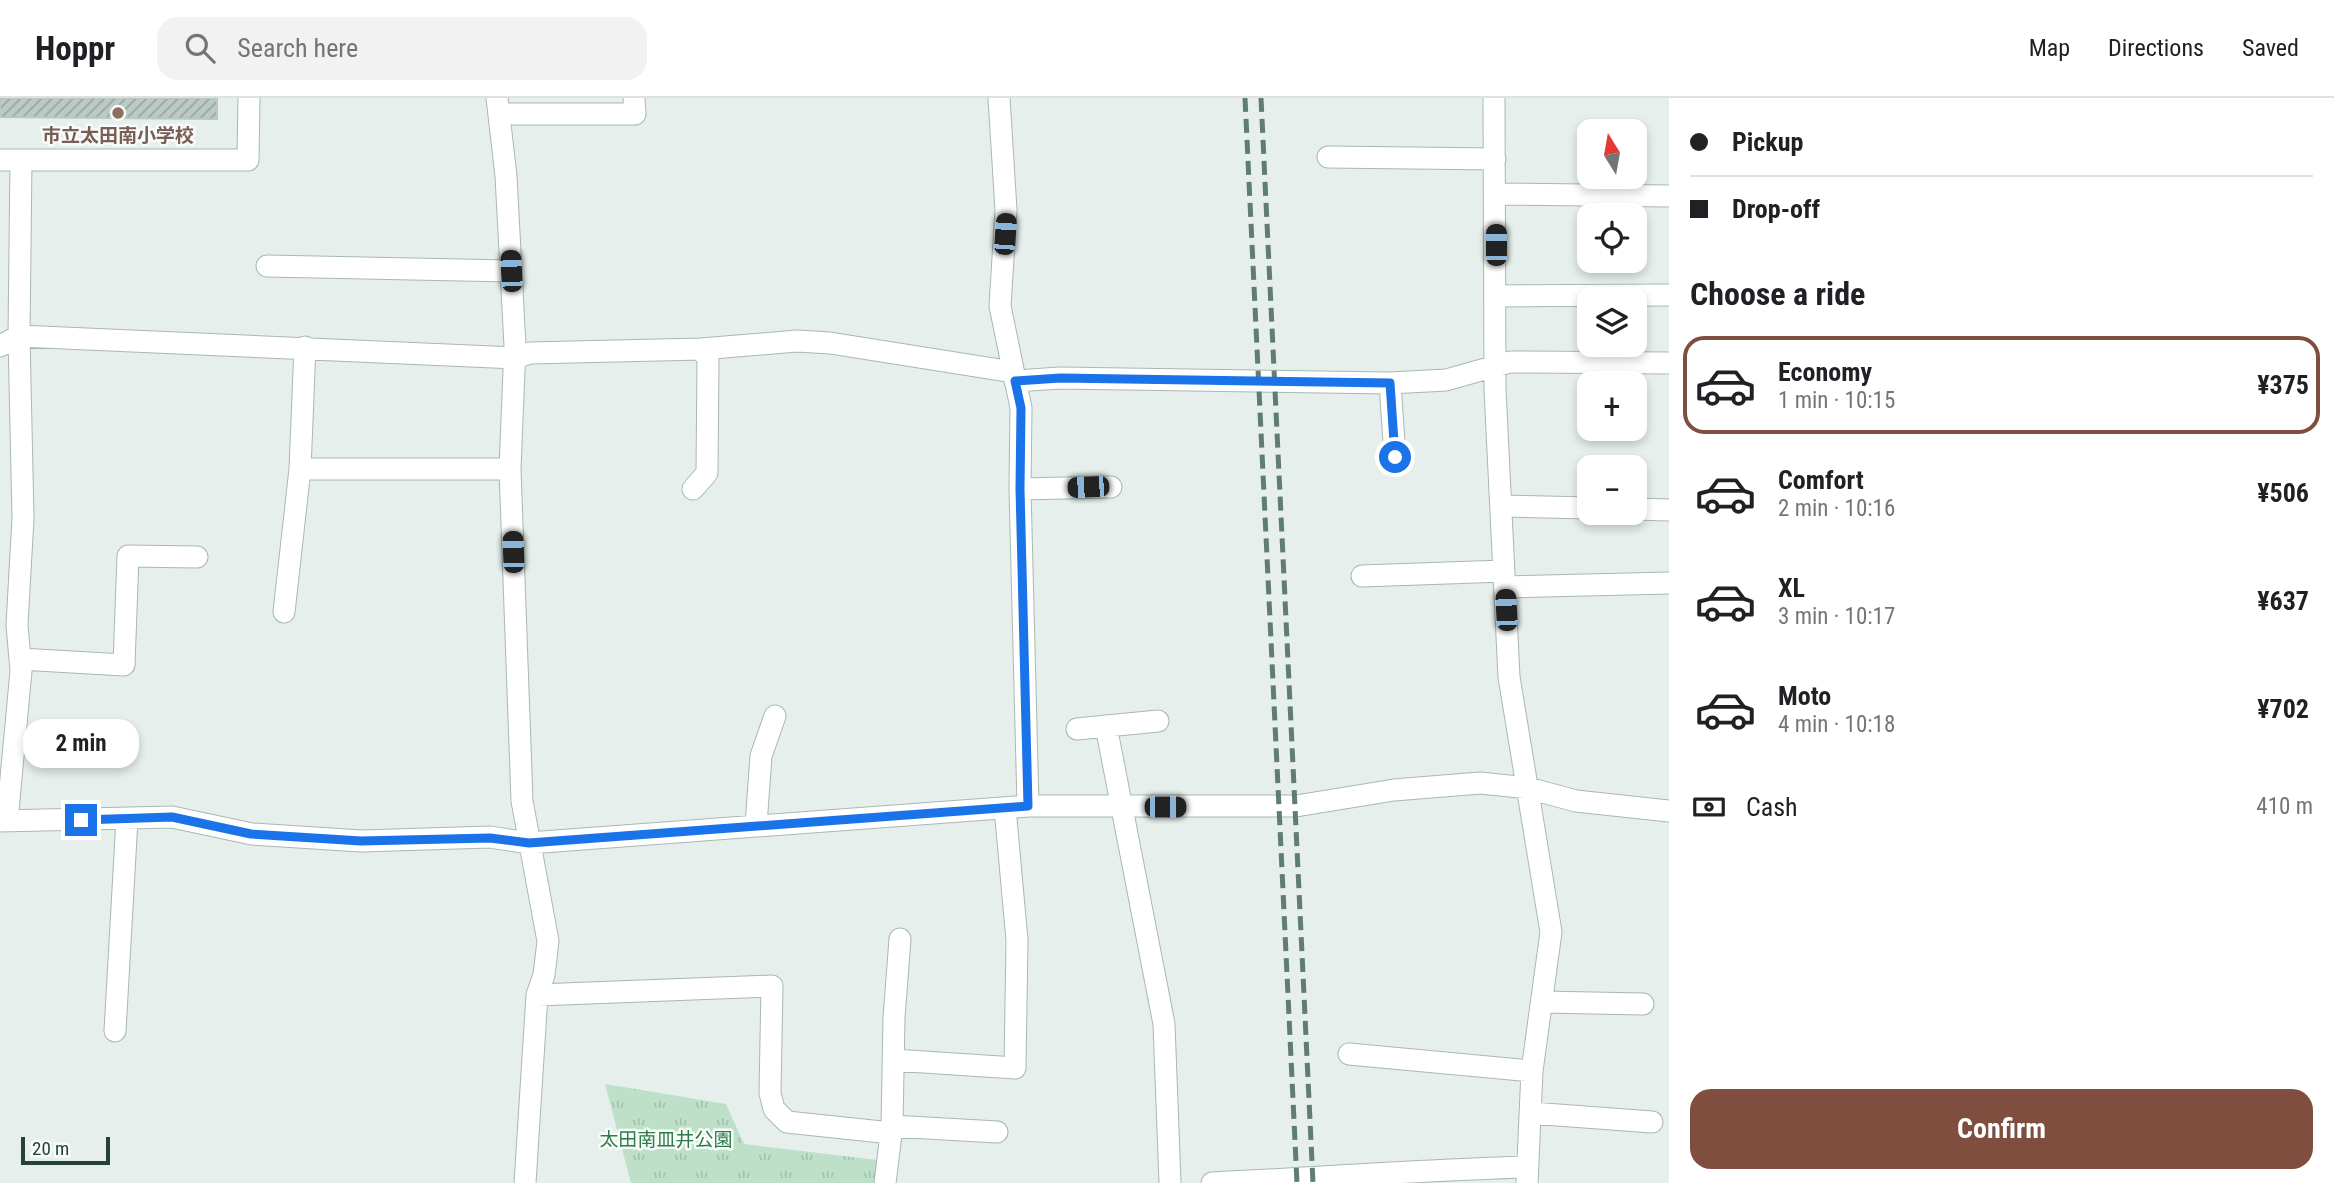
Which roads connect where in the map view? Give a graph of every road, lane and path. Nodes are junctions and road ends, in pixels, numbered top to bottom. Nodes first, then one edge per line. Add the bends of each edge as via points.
1 (249, 98) edge
2 (634, 98) edge
3 (999, 98) edge
4 (1494, 98) edge
5 (498, 106) edge
6 (1328, 158) dead end
7 (1495, 159) junction
8 (11, 160) edge
9 (1496, 194) junction
10 (1669, 196) edge
11 (267, 266) dead end
12 (511, 271) junction
13 (1669, 295) edge
14 (1495, 296) junction
15 (9, 341) edge
16 (304, 347) junction
17 (701, 349) junction
18 (515, 358) junction
19 (1669, 363) edge
20 (1495, 368) junction
21 (1014, 377) junction
22 (1390, 383) junction
23 (1395, 457) dead end
24 (300, 469) junction
25 (510, 469) junction
26 (1111, 486) dead end
27 (693, 489) dead end
28 (1020, 489) junction
29 (1501, 506) junction
30 (1577, 508) edge
31 (1647, 509) edge
32 (1669, 510) edge
33 (197, 557) dead end
34 (1362, 576) dead end
35 (1504, 579) junction
36 (1669, 583) edge
37 (284, 612) dead end
38 (20, 659) junction
39 (775, 716) dead end
40 (1158, 721) dead end
41 (1105, 726) junction
42 (1077, 729) dead end
43 (1528, 788) junction
44 (1028, 806) junction
45 (1120, 806) junction
46 (1005, 808) junction
47 (1669, 811) edge
48 (127, 819) junction
49 (4, 821) edge
50 (756, 825) junction
51 (529, 843) junction
52 (900, 939) dead end
53 (537, 995) junction
54 (1542, 1002) junction
55 (1643, 1004) dead end
56 (115, 1031) dead end
57 (1349, 1054) dead end
58 (894, 1060) junction
59 (1532, 1070) junction
60 (1531, 1112) junction
61 (1652, 1122) dead end
62 (892, 1129) junction
63 (997, 1132) dead end
64 (1527, 1175) edge
65 (524, 1183) edge
66 (885, 1183) edge
67 (1170, 1183) edge
68 (1212, 1183) edge

1 - 8 street via 248,160
2 - 5 street via 635,114
3 - 21 street via 1006,210 1000,306
4 - 7 street
5 - 12 street
6 - 7 street
7 - 9 street
8 - 15 street
9 - 10 street
9 - 14 street
11 - 12 street
12 - 18 street
13 - 14 street
14 - 20 street
15 - 16 street
15 - 38 street via 23,518
16 - 18 street
16 - 24 street
17 - 18 street via 530,353
17 - 21 street via 797,341 830,343
17 - 27 street via 708,359 707,473
18 - 25 street
19 - 20 street via 1510,362
20 - 22 street via 1446,380
20 - 29 street
21 - 22 street
21 - 28 street via 1021,408
22 - 23 street
24 - 25 street
24 - 37 street
25 - 51 street via 522,801
26 - 28 street
28 - 44 street
29 - 30 street
29 - 35 street
31 - 32 street
33 - 38 street via 128,556 124,665
34 - 35 street
35 - 36 street
35 - 43 street via 1509,677
38 - 49 street
39 - 50 street via 761,756
40 - 41 street
41 - 42 street
41 - 45 street
43 - 45 street via 1480,783 1394,790 1296,806
43 - 47 street via 1576,801
43 - 54 street via 1551,932
44 - 45 street
44 - 46 street
45 - 67 street via 1164,1024
46 - 50 street
46 - 58 street via 1017,940 1015,1068
48 - 49 street
48 - 51 street via 172,817 251,834 334,839 490,838
48 - 56 street
50 - 51 street
51 - 53 street via 548,941
52 - 58 street
53 - 62 street via 772,986 770,1093 774,1110 787,1122
53 - 65 street
54 - 55 street
54 - 59 street
57 - 59 street
58 - 62 street
59 - 60 street
60 - 61 street
60 - 64 street
62 - 63 street
62 - 66 street
64 - 68 street via 1391,1170

